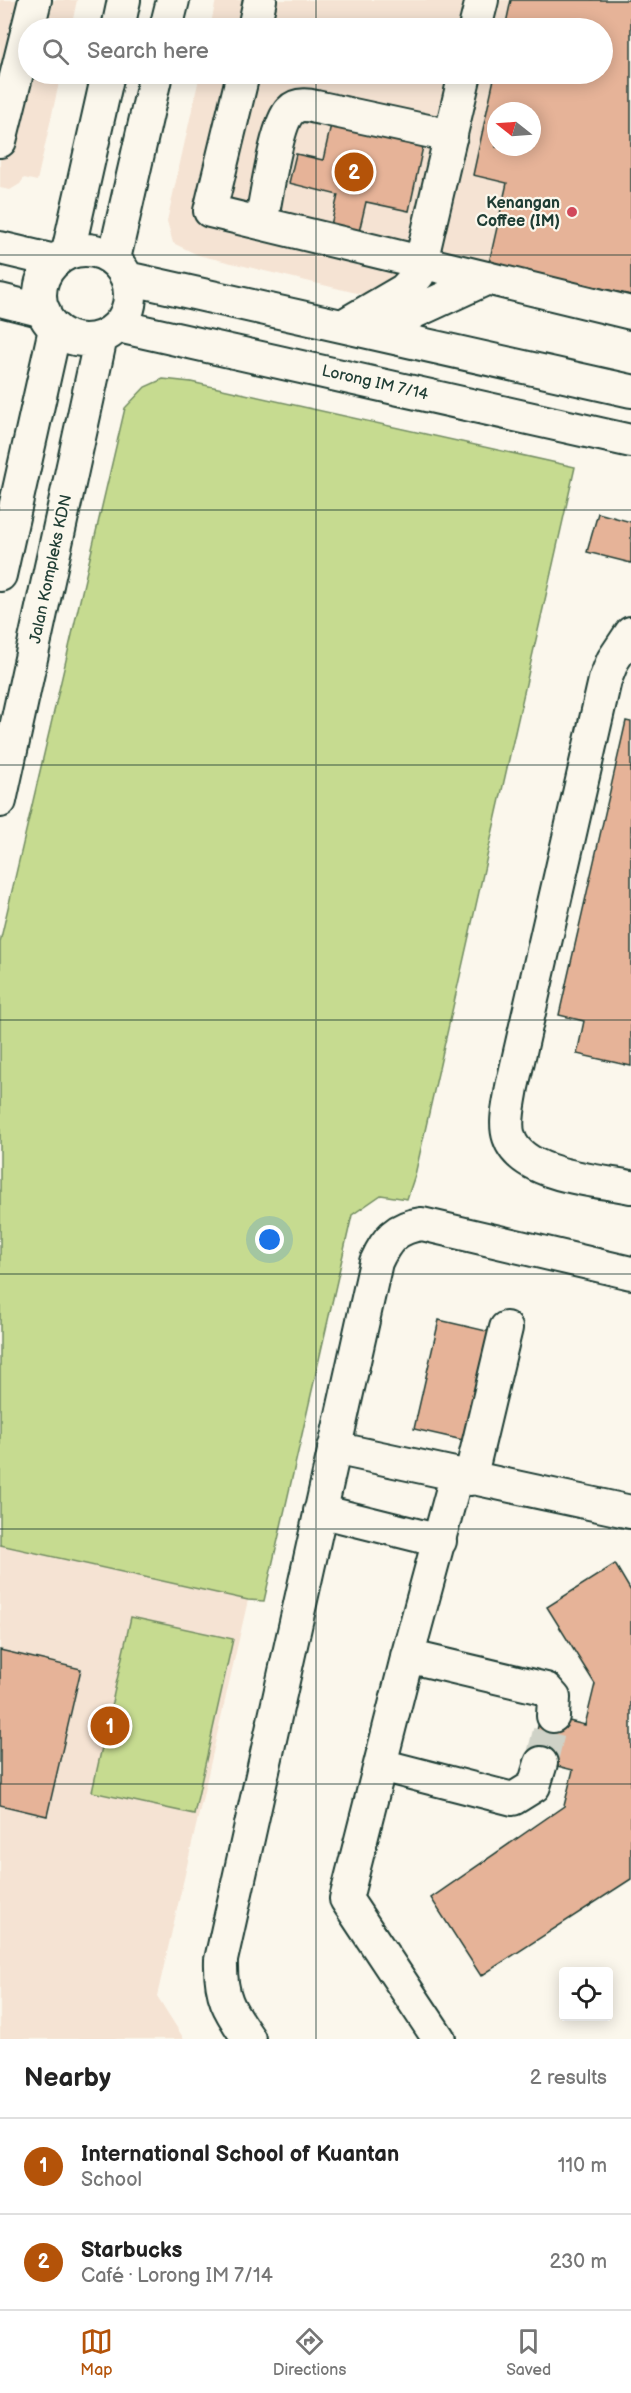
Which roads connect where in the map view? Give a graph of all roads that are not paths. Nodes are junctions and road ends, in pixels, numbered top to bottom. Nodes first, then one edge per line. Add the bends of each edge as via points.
1 (33, 0) edge
2 (124, 0) edge
3 (173, 0) edge
4 (260, 0) edge
5 (482, 0) edge
6 (29, 18) edge
7 (120, 18) edge
8 (168, 18) edge
9 (256, 18) edge
10 (478, 18) edge
11 (18, 64) edge
12 (105, 84) edge
13 (154, 84) edge
14 (241, 84) edge
15 (463, 84) edge
16 (451, 136) junction
17 (0, 141) edge
18 (261, 223) junction
19 (0, 248) edge
20 (61, 257) junction
21 (421, 261) junction
22 (121, 268) junction
23 (488, 278) junction
24 (0, 300) edge
25 (631, 313) edge
26 (49, 320) junction
27 (358, 328) junction
28 (110, 332) junction
29 (631, 391) edge
30 (631, 441) edge
31 (0, 575) edge
32 (631, 633) edge
33 (0, 801) edge
34 (631, 1187) edge
35 (631, 1273) edge
36 (506, 1328) dead end
37 (334, 1448) junction
38 (463, 1478) junction
39 (320, 1511) junction
40 (631, 1512) edge
41 (440, 1541) junction
42 (407, 1656) junction
43 (553, 1716) tunnel mouth
44 (541, 1763) tunnel mouth
45 (380, 1765) junction
46 (249, 2039) edge
47 (439, 2039) edge

1 - 6 street
2 - 7 street
3 - 8 street
4 - 9 street
5 - 10 street
11 - 17 street
12 - 20 street
13 - 22 street
14 - 18 street via 210,211
15 - 16 street
16 - 18 street via 307,105 296,107 290,110 282,128
16 - 21 street
18 - 21 street
19 - 20 street
20 - 22 street via 82,249 97,250
20 - 26 street via 41,283 40,294
21 - 23 street
21 - 27 street via 418,275 404,290
22 - 27 street
22 - 28 street via 130,290 130,305
23 - 25 street
23 - 27 street
24 - 26 street
26 - 28 street via 76,339
26 - 31 street
27 - 29 street
28 - 30 street, Lorong IM 7/14
28 - 33 street, Jalan Kompleks KDN
32 - 34 street via 605,681 512,1087 508,1135 525,1160 544,1169
35 - 37 street via 422,1224 394,1232 376,1262
36 - 38 street
37 - 38 street
37 - 39 street
38 - 40 street
38 - 41 street
39 - 41 street
39 - 46 street via 221,1960 220,1987
41 - 42 street
42 - 43 street via 546,1689 554,1698
42 - 45 street
44 - 45 street via 534,1786 513,1799
45 - 47 street via 346,1899

